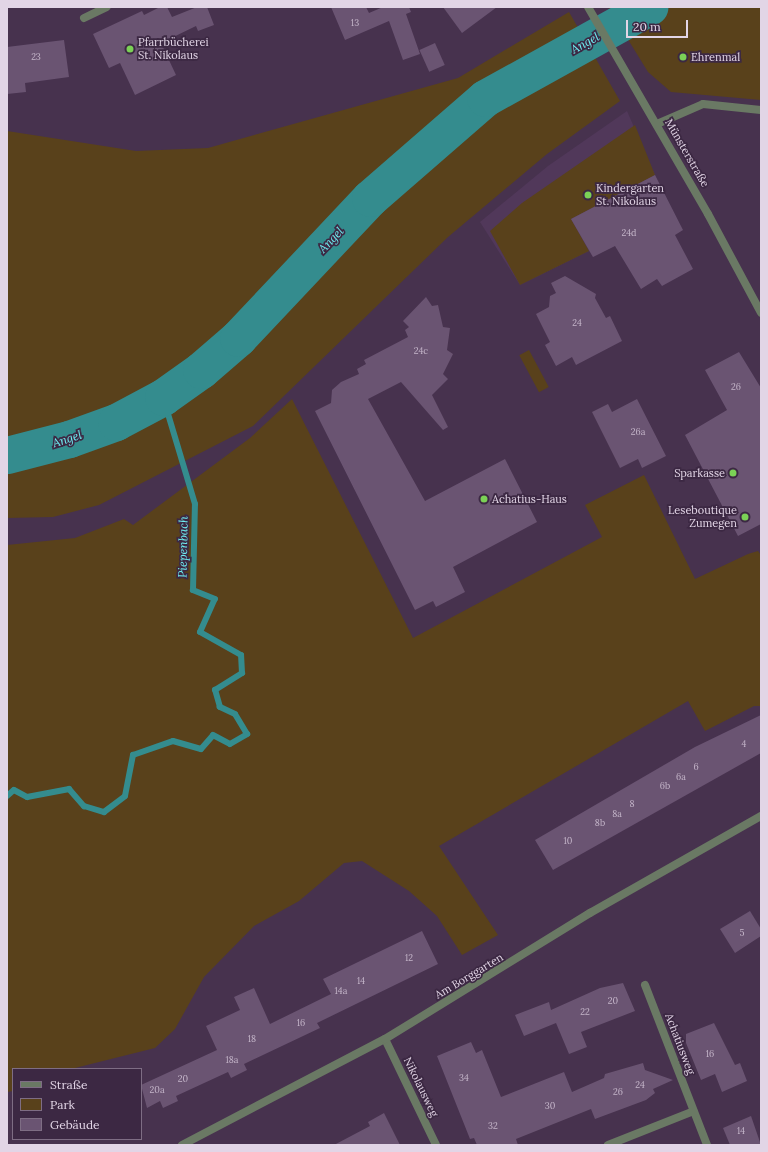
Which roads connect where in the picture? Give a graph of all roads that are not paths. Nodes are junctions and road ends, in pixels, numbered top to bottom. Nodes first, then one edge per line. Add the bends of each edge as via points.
1 (107, 7) edge
2 (588, 7) edge
3 (84, 18) dead end
4 (761, 110) edge
5 (657, 124) junction
6 (761, 313) edge
7 (761, 817) edge
8 (645, 985) dead end
9 (385, 1039) junction
10 (694, 1111) junction
11 (182, 1145) edge
12 (436, 1145) edge
13 (608, 1145) edge
14 (707, 1145) edge

1 - 3 street
2 - 5 street, Münsterstraße via 624,64
4 - 5 street via 703,104
5 - 6 street, Münsterstraße
7 - 9 street, Am Borggarten via 590,913
8 - 10 street, Achatiusweg
9 - 11 street, Am Borggarten
9 - 12 street, Nikolausweg
10 - 13 street
10 - 14 street, Achatiusweg

